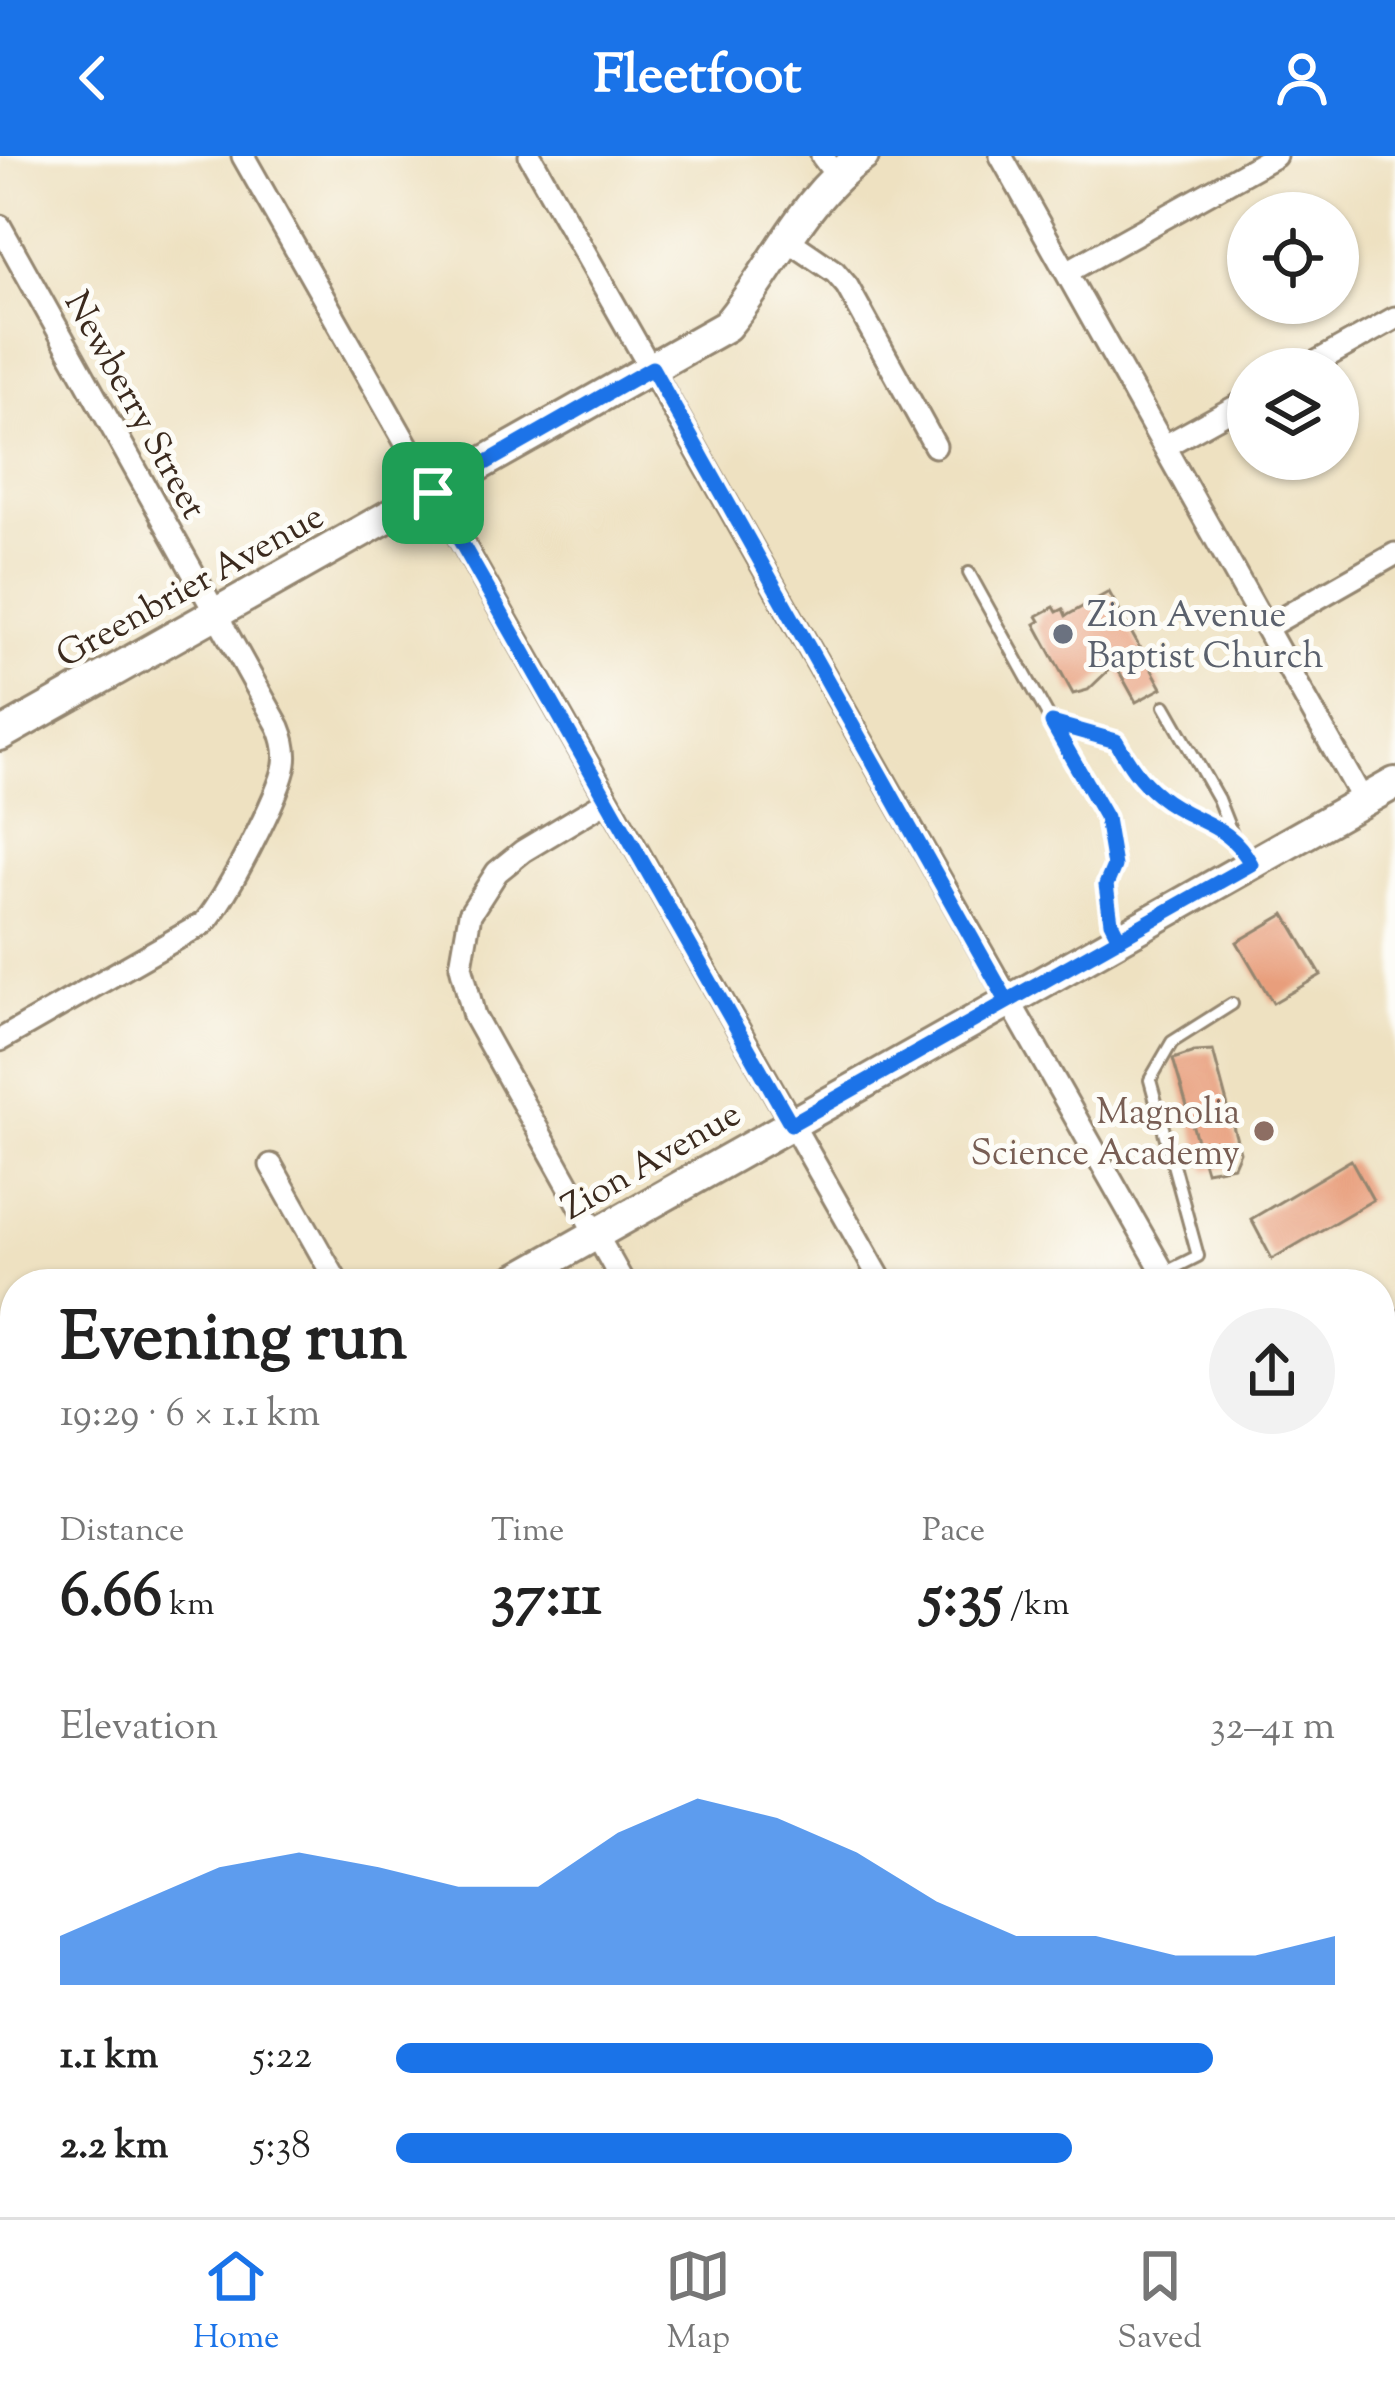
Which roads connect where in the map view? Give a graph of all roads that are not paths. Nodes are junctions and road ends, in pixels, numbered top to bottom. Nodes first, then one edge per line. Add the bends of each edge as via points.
1 (243, 156) edge
2 (530, 156) edge
3 (863, 156) edge
4 (1001, 156) edge
5 (1276, 156) edge
6 (830, 166) edge
7 (0, 226) edge
8 (788, 239) junction
9 (1067, 272) junction
10 (1395, 318) edge
11 (1341, 348) edge
12 (652, 368) junction
13 (1227, 412) edge
14 (935, 446) dead end
15 (1165, 446) junction
16 (433, 493) junction
17 (1395, 554) edge
18 (969, 574) dead end
19 (216, 614) junction
20 (1267, 627) junction
21 (1165, 706) dead end
22 (1052, 723) junction
23 (0, 735) edge
24 (1395, 783) edge
25 (608, 800) junction
26 (1363, 801) junction
27 (1233, 837) junction
28 (1251, 864) junction
29 (1119, 938) junction
30 (1007, 1001) junction
31 (1232, 1004) dead end
32 (0, 1040) edge
33 (791, 1124) junction
34 (271, 1165) dead end
35 (596, 1235) junction
36 (330, 1269) edge
37 (535, 1269) edge
38 (615, 1269) edge
39 (875, 1269) edge
40 (1161, 1269) edge
41 (1180, 1269) edge

1 - 16 street
2 - 12 street
3 - 6 street, Greenbrier Avenue
4 - 9 street
5 - 9 street
6 - 8 street, Greenbrier Avenue
7 - 19 street, Newberry Street
8 - 12 street, Greenbrier Avenue via 726,326
8 - 14 street via 847,286
9 - 15 street
10 - 11 street
12 - 16 street, Greenbrier Avenue
12 - 30 street
13 - 15 street
15 - 20 street
16 - 19 street, Greenbrier Avenue
16 - 25 street
17 - 20 street
18 - 22 lane
19 - 23 street, Greenbrier Avenue
19 - 32 street, Newberry Street via 285,750 283,774 226,895 193,932
20 - 26 street
21 - 27 lane
22 - 27 lane via 1116,741 1160,797
22 - 29 lane via 1106,818 1114,866 1106,885
24 - 26 street, Zion Avenue
25 - 33 street
25 - 35 street via 497,872 470,914 461,966 474,1016
26 - 28 street, Zion Avenue
27 - 28 lane
28 - 29 street, Zion Avenue
29 - 30 street, Zion Avenue
30 - 33 street, Zion Avenue
30 - 40 street
31 - 41 lane via 1172,1042 1150,1080 1198,1256
33 - 35 street, Zion Avenue
33 - 39 street
34 - 36 street
35 - 37 street, Zion Avenue
35 - 38 street

